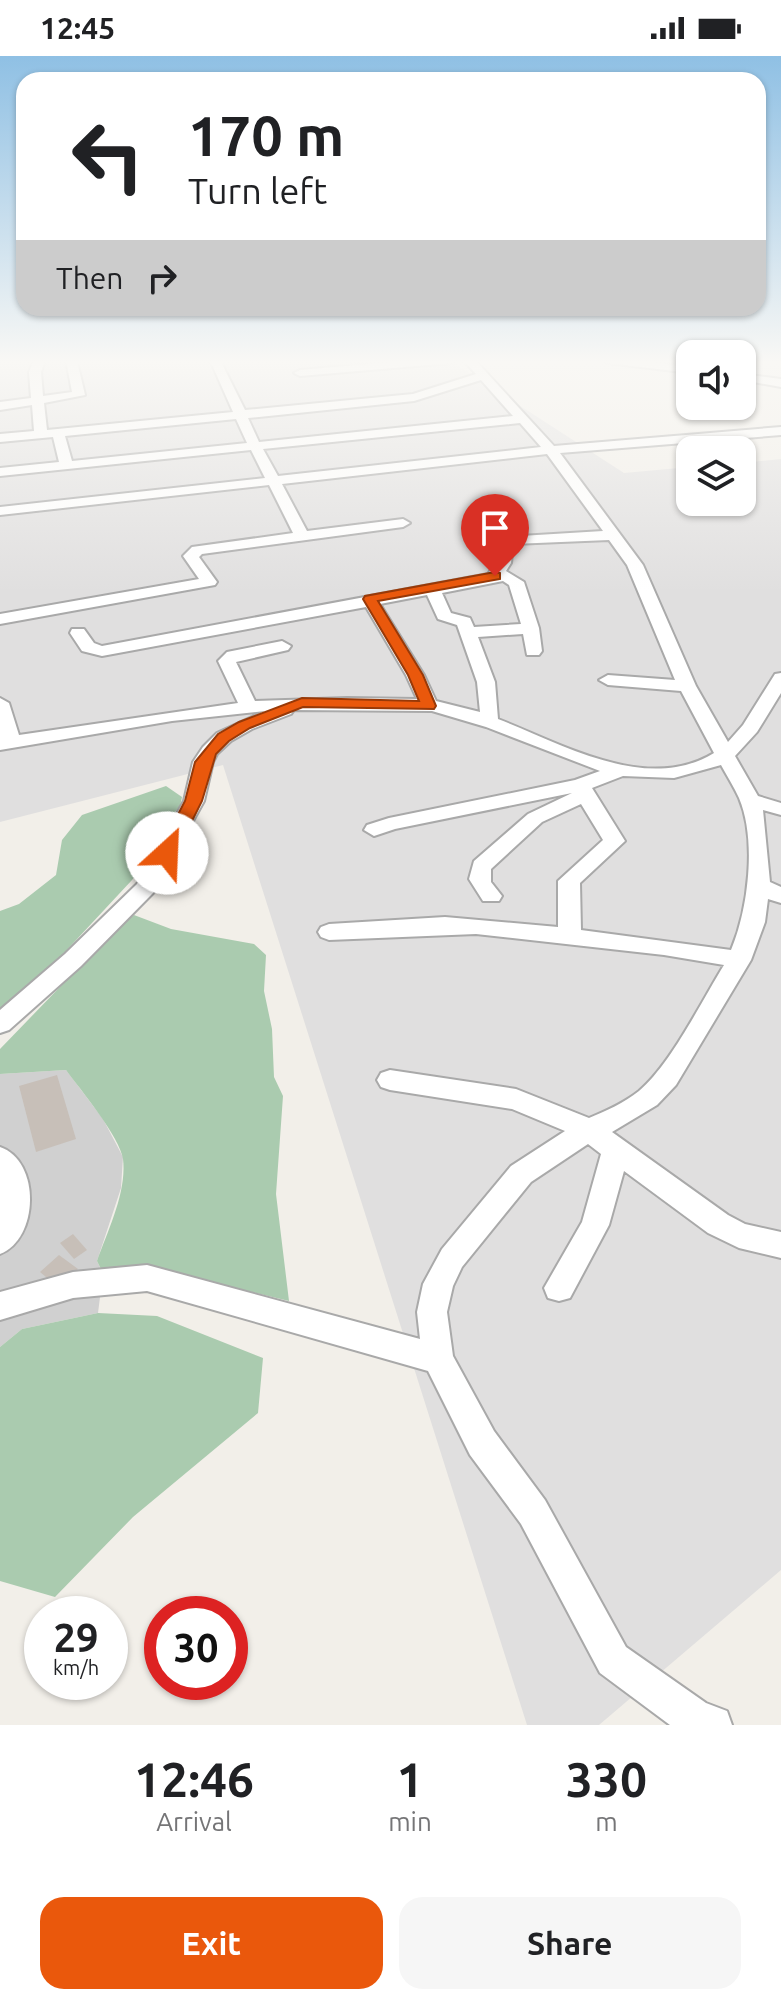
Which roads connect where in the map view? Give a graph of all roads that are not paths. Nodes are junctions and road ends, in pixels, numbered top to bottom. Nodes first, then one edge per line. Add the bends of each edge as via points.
1 (59, 438) edge
2 (251, 438) edge
3 (281, 438) edge
4 (540, 438) edge
5 (698, 438) edge
6 (255, 446) junction
7 (551, 450) junction
8 (67, 465) junction
9 (0, 472) edge
10 (273, 482) junction
11 (0, 511) edge
12 (403, 523) dead end
13 (302, 535) junction
14 (612, 535) junction
15 (495, 576) junction
16 (432, 589) junction
17 (369, 599) junction
18 (0, 619) edge
19 (531, 628) junction
20 (78, 633) dead end
21 (468, 633) junction
22 (282, 646) dead end
23 (533, 651) dead end
24 (781, 678) edge
25 (608, 680) dead end
26 (687, 686) junction
27 (0, 703) edge
28 (302, 703) junction
29 (248, 705) junction
30 (429, 706) junction
31 (489, 719) junction
32 (6, 743) edge
33 (724, 757) junction
34 (618, 771) junction
35 (582, 790) junction
36 (750, 800) junction
37 (781, 809) edge
38 (374, 830) dead end
39 (770, 891) edge
40 (491, 896) dead end
41 (329, 932) dead end
42 (570, 935) junction
43 (739, 960) junction
44 (0, 1024) edge
45 (390, 1080) dead end
46 (589, 1130) junction
47 (616, 1150) junction
48 (0, 1158) edge
49 (0, 1241) edge
50 (781, 1245) edge
51 (559, 1288) dead end
52 (0, 1306) edge
53 (438, 1359) junction
54 (713, 1725) edge

1 - 8 street
2 - 6 street
3 - 6 street
4 - 7 street
5 - 7 street
6 - 8 street
6 - 10 street
7 - 10 street
7 - 14 street
8 - 9 street
10 - 11 street
10 - 13 street
12 - 13 street
13 - 18 street via 192,553 210,580 206,583
14 - 15 street via 510,540
14 - 26 street via 639,573
15 - 16 street
15 - 19 street via 516,582
16 - 17 street
16 - 21 street via 444,616 462,620
17 - 20 street via 102,651 88,647
17 - 30 street
19 - 21 street
19 - 23 street
21 - 31 street via 488,682
22 - 29 street via 228,659
24 - 33 street via 736,749
25 - 26 street
26 - 33 street
27 - 32 street
28 - 29 street
28 - 30 street
28 - 44 street via 245,725 210,751 194,801 145,888
29 - 32 street
30 - 31 street
31 - 34 street via 559,752
33 - 34 street via 673,773
33 - 36 street
34 - 35 street
35 - 38 street
35 - 40 street via 535,818 482,866 479,882
35 - 42 street via 614,841 569,881
36 - 37 street
36 - 39 street
39 - 43 street
41 - 42 street via 445,925
42 - 43 street
43 - 46 street via 667,1078 636,1107
45 - 46 street via 516,1099
46 - 47 street
46 - 53 street via 521,1174 452,1258 438,1284 432,1312
47 - 50 street via 718,1224
47 - 51 street via 595,1225
48 - 49 street via 16,1181 17,1209
52 - 53 street via 73,1285 147,1278
53 - 54 street via 482,1443 533,1512 613,1660 696,1720

